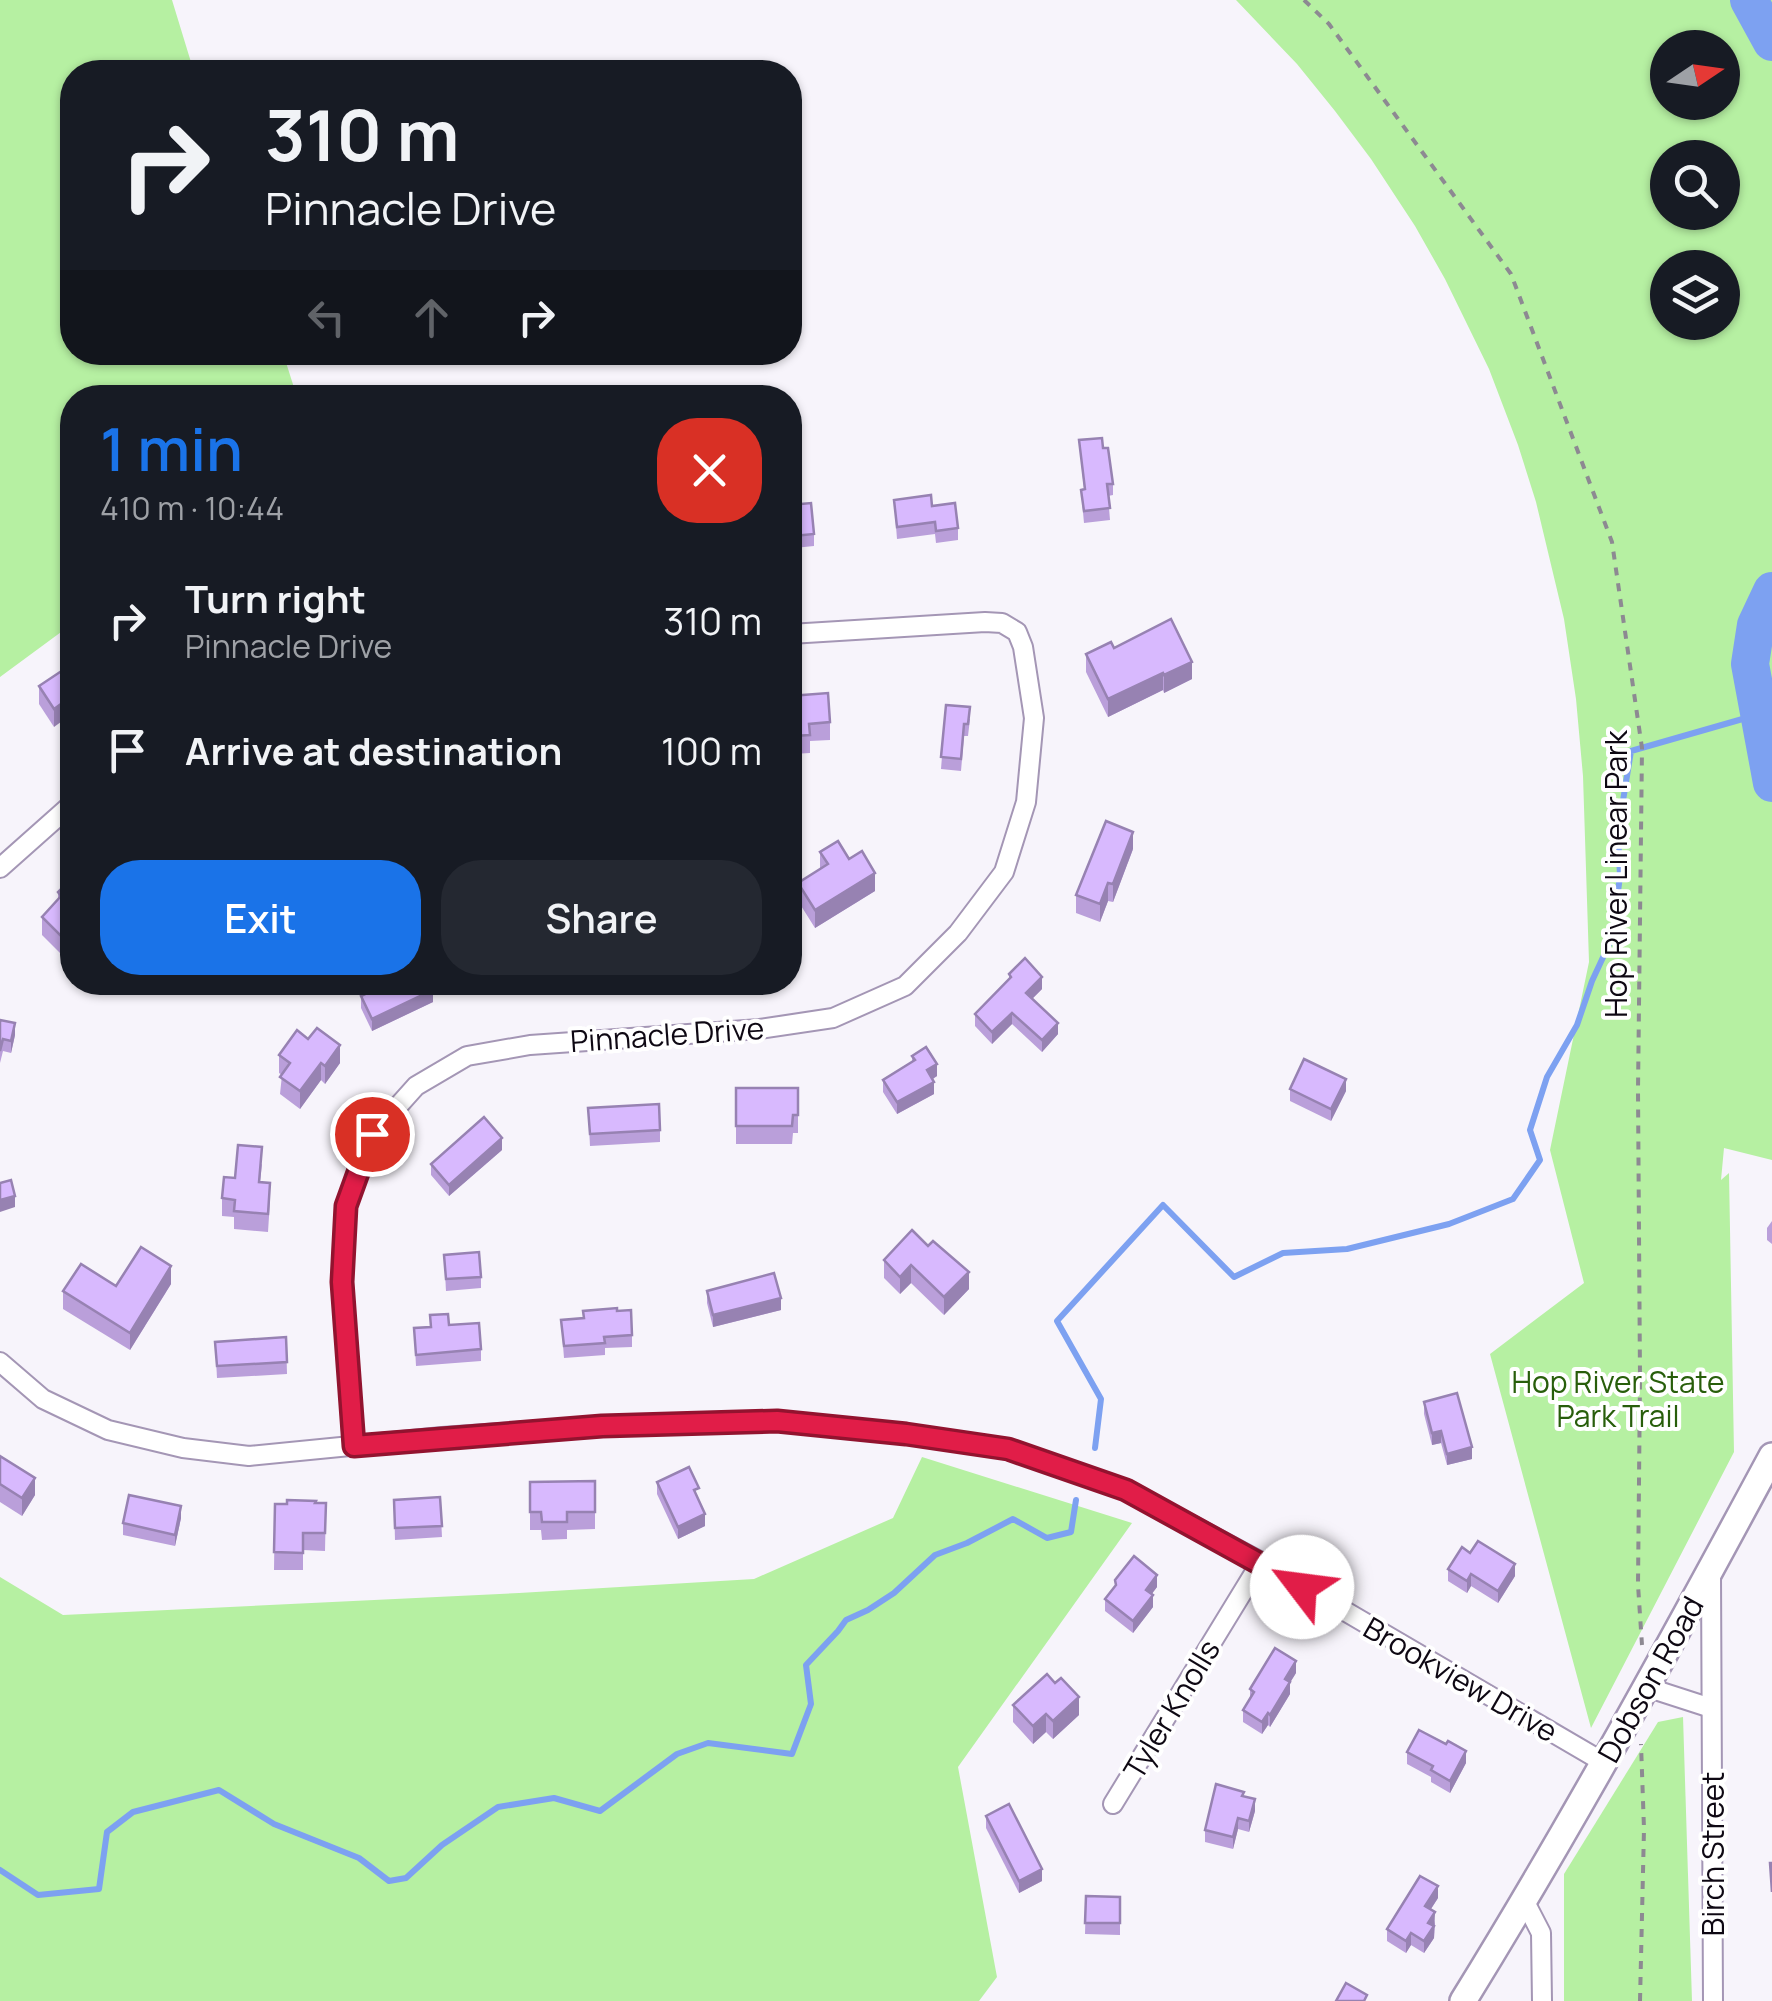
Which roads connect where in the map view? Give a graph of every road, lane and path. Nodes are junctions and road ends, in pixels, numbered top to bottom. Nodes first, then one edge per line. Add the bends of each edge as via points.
1 (1304, 0) edge
2 (802, 633) edge
3 (60, 815) edge
4 (0, 868) edge
5 (0, 1362) edge
6 (354, 1446) junction
7 (1772, 1456) edge
8 (1261, 1562) junction
9 (1711, 1570) junction
10 (1642, 1657) dead end
11 (1646, 1688) junction
12 (1711, 1708) junction
13 (1641, 1742) dead end
14 (1603, 1762) junction
15 (1113, 1804) dead end
16 (1525, 1902) junction
17 (1464, 2001) edge
18 (1542, 2001) edge
19 (1640, 2001) edge
20 (1713, 2001) edge

1 - 10 path, Hop River Linear Park via 1329,24 1511,274 1612,542 1642,748
2 - 6 street, Pinnacle Drive via 985,622 1017,632 1034,718 1026,802 1004,872 958,934 905,986 833,1018 530,1044 467,1056 416,1086 372,1134 346,1206 342,1282
3 - 4 street
5 - 6 street, Brookview Drive via 44,1398 108,1430 183,1448 250,1456
6 - 8 street, Brookview Drive via 602,1426 777,1421 906,1434 1008,1449 1126,1490
7 - 9 street, Dobson Road
8 - 14 street, Brookview Drive
8 - 15 street, Tyler Knolls
9 - 11 street, Dobson Road
9 - 12 street, Birch Street
11 - 12 street
11 - 14 street, Dobson Road
12 - 20 street, Birch Street
13 - 19 path
14 - 16 street, Dobson Road
16 - 17 street, Dobson Road
16 - 18 street via 1541,1932

